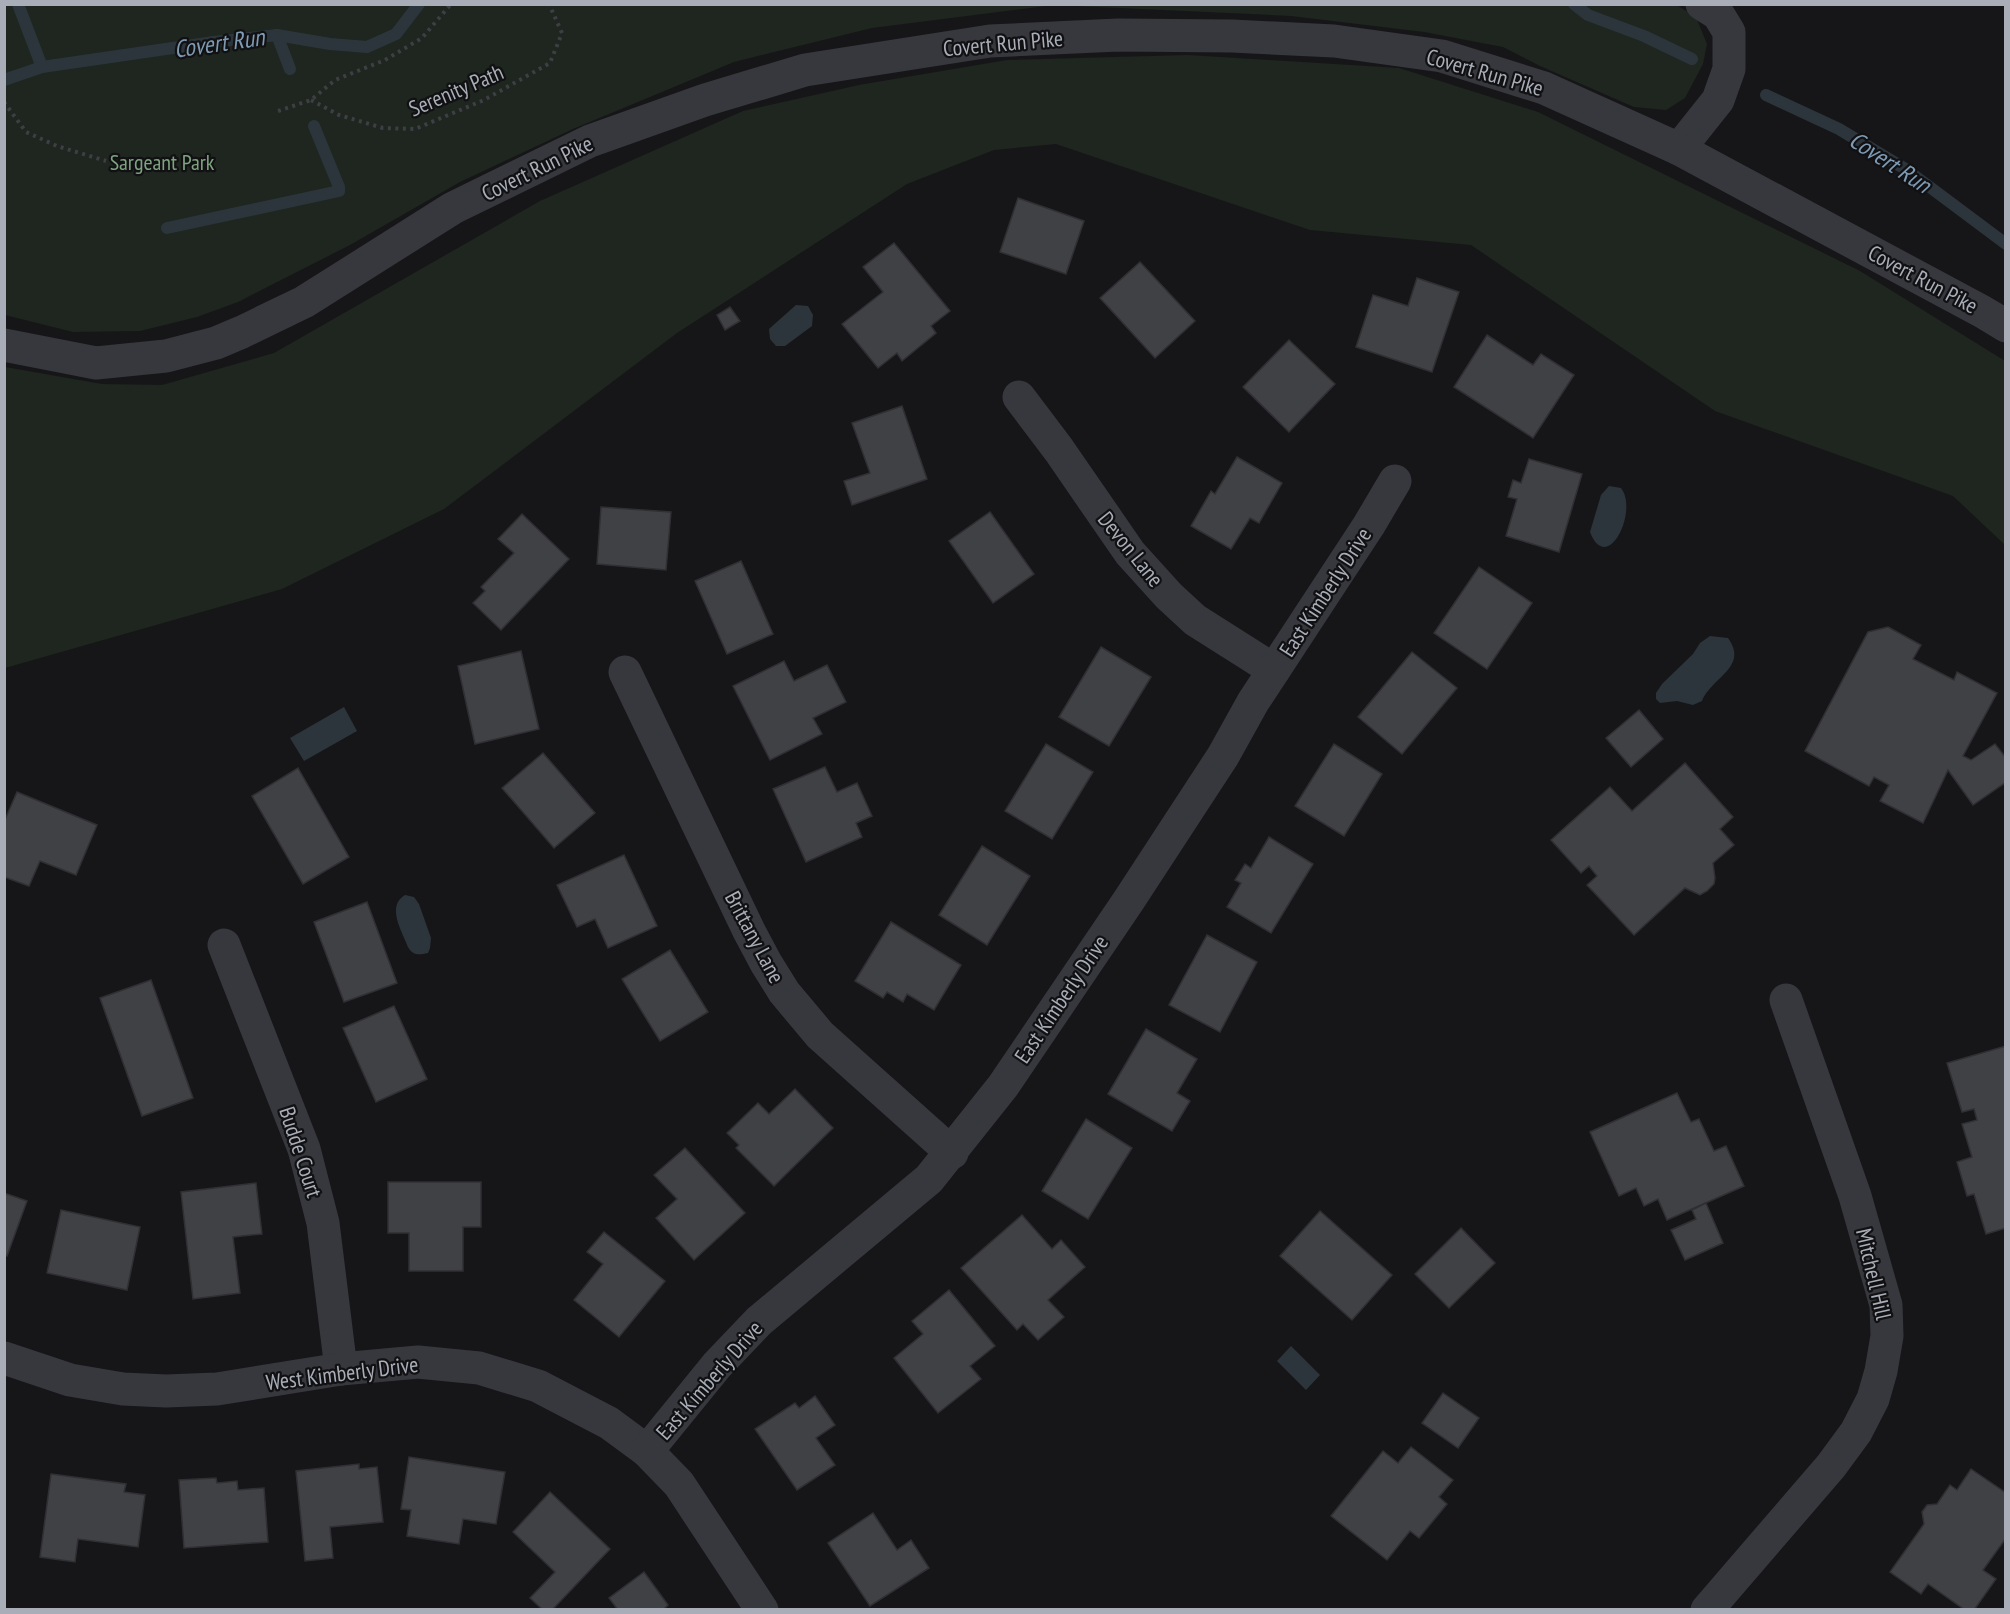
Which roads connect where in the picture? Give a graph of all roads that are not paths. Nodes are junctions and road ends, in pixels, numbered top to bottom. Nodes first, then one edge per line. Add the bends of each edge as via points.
1 (1701, 4) edge
2 (1679, 149) junction
3 (2006, 326) edge
4 (4, 345) edge
5 (1019, 397) dead end
6 (1395, 481) dead end
7 (1274, 670) junction
8 (625, 672) dead end
9 (225, 945) dead end
10 (1786, 1000) dead end
11 (952, 1153) junction
12 (4, 1358) edge
13 (340, 1369) junction
14 (647, 1450) junction
15 (762, 1610) edge
16 (1707, 1610) edge

1 - 2 street via 1718,15 1729,32 1729,69 1718,100
2 - 3 street, Covert Run Pike
2 - 4 street, Covert Run Pike via 1544,88 1442,56 1334,41 1232,36 1118,35 990,41 805,70 590,141 453,208 304,302 216,343 166,356 96,363
5 - 7 street, Devon Lane via 1130,553 1169,596 1195,620
6 - 7 street, East Kimberly Drive
7 - 11 street, East Kimberly Drive via 1129,900 1003,1086
8 - 11 street, Brittany Lane via 749,931 784,992 820,1035
9 - 13 street, Budde Court via 304,1149 323,1223
10 - 16 street, Mitchell Hill via 1855,1196 1886,1305 1887,1336 1873,1399 1856,1432
11 - 14 street, East Kimberly Drive via 930,1179 759,1321
12 - 13 street, West Kimberly Drive via 70,1380 166,1391 217,1389
13 - 14 street, West Kimberly Drive via 418,1362 479,1368 538,1386 609,1423
14 - 15 street, West Kimberly Drive via 679,1484

